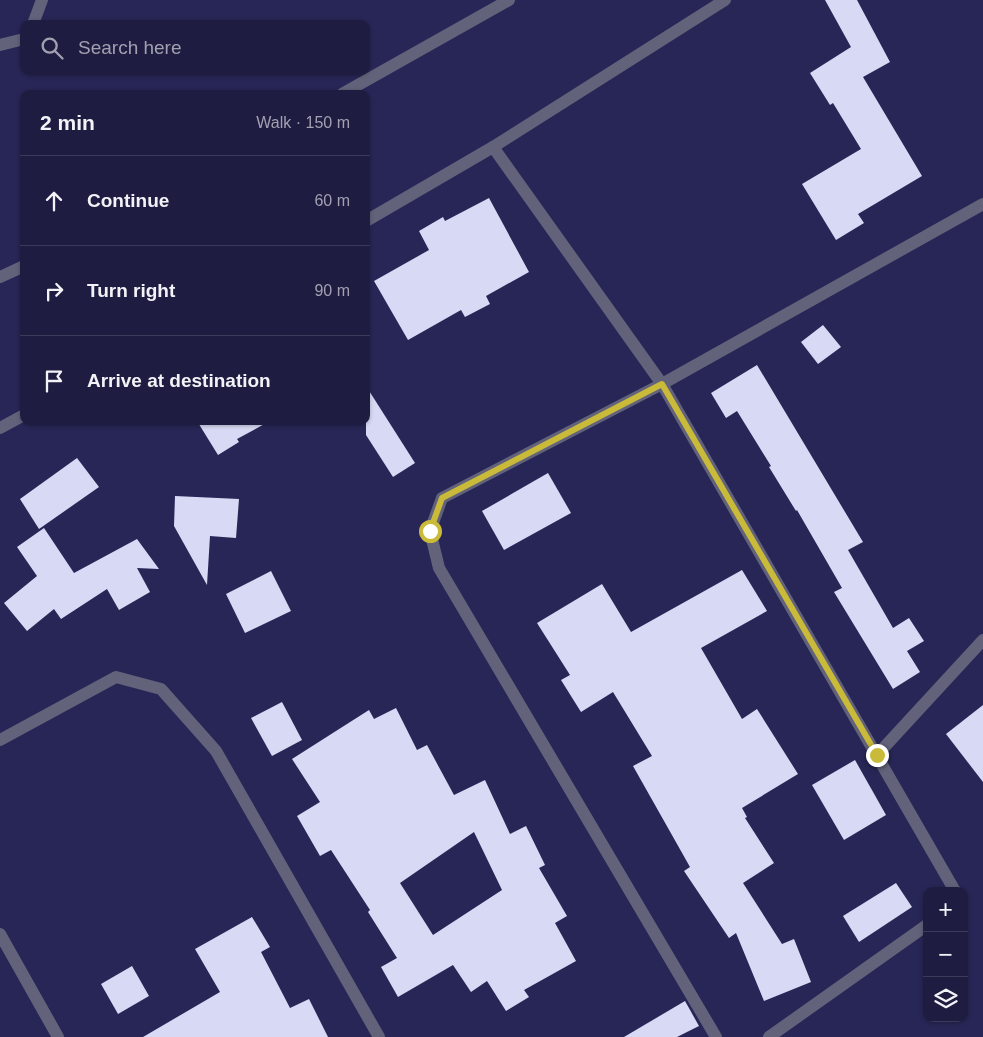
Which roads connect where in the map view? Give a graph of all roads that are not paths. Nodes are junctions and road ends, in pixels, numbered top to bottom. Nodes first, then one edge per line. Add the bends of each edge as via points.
1 (42, 0) edge
2 (509, 0) edge
3 (725, 0) edge
4 (34, 20) edge
5 (20, 40) edge
6 (0, 45) edge
7 (349, 90) edge
8 (493, 147) junction
9 (983, 204) edge
10 (370, 219) edge
11 (20, 268) edge
12 (0, 277) edge
13 (662, 384) junction
14 (20, 417) edge
15 (0, 428) edge
16 (983, 640) edge
17 (0, 740) edge
18 (877, 755) junction
19 (953, 887) edge
20 (923, 928) edge
21 (0, 934) edge
22 (58, 1037) edge
23 (379, 1037) edge
24 (716, 1037) edge
25 (769, 1037) edge

1 - 4 street
2 - 7 street
3 - 8 street
5 - 6 street
8 - 10 street
8 - 13 street
9 - 13 street
11 - 12 street
13 - 18 street
13 - 24 street via 442,498 430,531 439,568
14 - 15 street
16 - 18 street
17 - 23 street via 116,677 161,690 216,751
18 - 19 street
20 - 25 street
21 - 22 street

